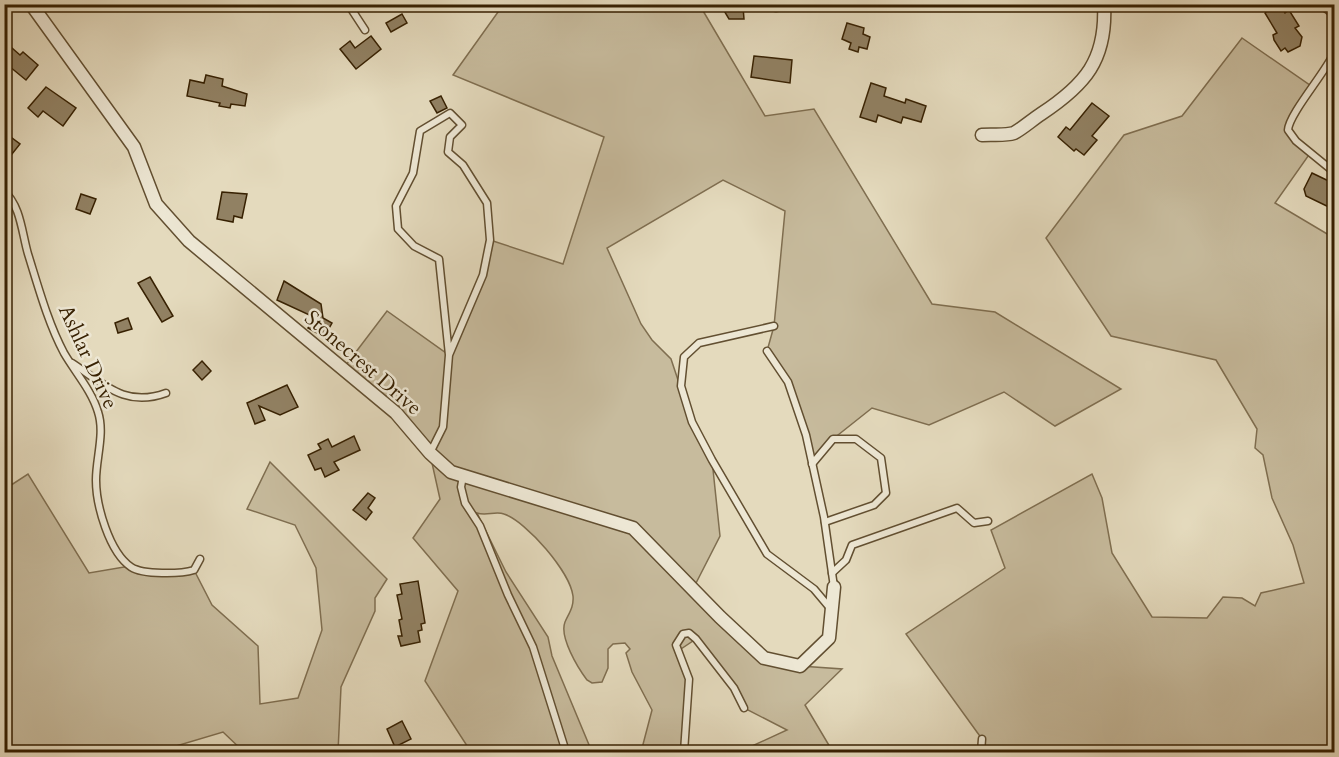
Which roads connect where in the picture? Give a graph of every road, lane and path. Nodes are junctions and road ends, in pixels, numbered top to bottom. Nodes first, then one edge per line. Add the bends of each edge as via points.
1 (31, 4) edge
2 (348, 4) edge
3 (1104, 4) edge
4 (1325, 4) edge
5 (1335, 11) edge
6 (365, 30) dead end
7 (1335, 53) edge
8 (982, 135) dead end
9 (1335, 172) edge
10 (4, 191) edge
11 (774, 326) dead end
12 (767, 351) dead end
13 (449, 355) junction
14 (69, 361) junction
15 (165, 393) dead end
16 (430, 453) junction
17 (812, 464) junction
18 (462, 476) junction
19 (988, 521) dead end
20 (825, 522) junction
21 (200, 559) dead end
22 (832, 573) junction
23 (834, 587) joint
24 (832, 611) junction
25 (744, 708) dead end
26 (982, 739) dead end
27 (566, 753) edge
28 (684, 753) edge
29 (981, 753) edge

1 - 16 street, Stonecrest Drive via 134,147 161,211 189,241 396,413
2 - 6 lane
3 - 8 street via 1104,39 1084,79 1067,97 1012,134
4 - 5 street
7 - 9 lane via 1288,126 1296,141
10 - 14 lane, Ashlar Drive via 14,202 50,316
11 - 24 lane via 699,343 684,357 681,386 692,422 767,554 814,589
12 - 17 lane via 788,382
13 - 13 lane via 483,275 490,240 487,203 463,165 448,152 450,138 462,126 450,113 420,131 413,173 396,206 399,229 414,246 439,259
13 - 16 lane via 443,427
14 - 15 lane via 120,395 143,399
14 - 21 lane, Ashlar Drive via 99,414 96,482 104,524 116,548 136,569 188,572 194,570
16 - 18 street, Stonecrest Drive via 451,472
17 - 20 lane
17 - 20 lane via 833,439 856,439 881,458 886,493 874,505
18 - 24 street, Stonecrest Drive via 633,528 764,658 800,666 829,638
18 - 27 lane via 465,503 480,526 533,647
19 - 22 lane via 974,523 957,508 885,531 852,545 846,560
20 - 22 lane
22 - 23 lane
23 - 24 street, Stonecrest Drive
25 - 28 lane via 734,688 696,639 689,633 683,634 676,645 689,679
26 - 29 lane

